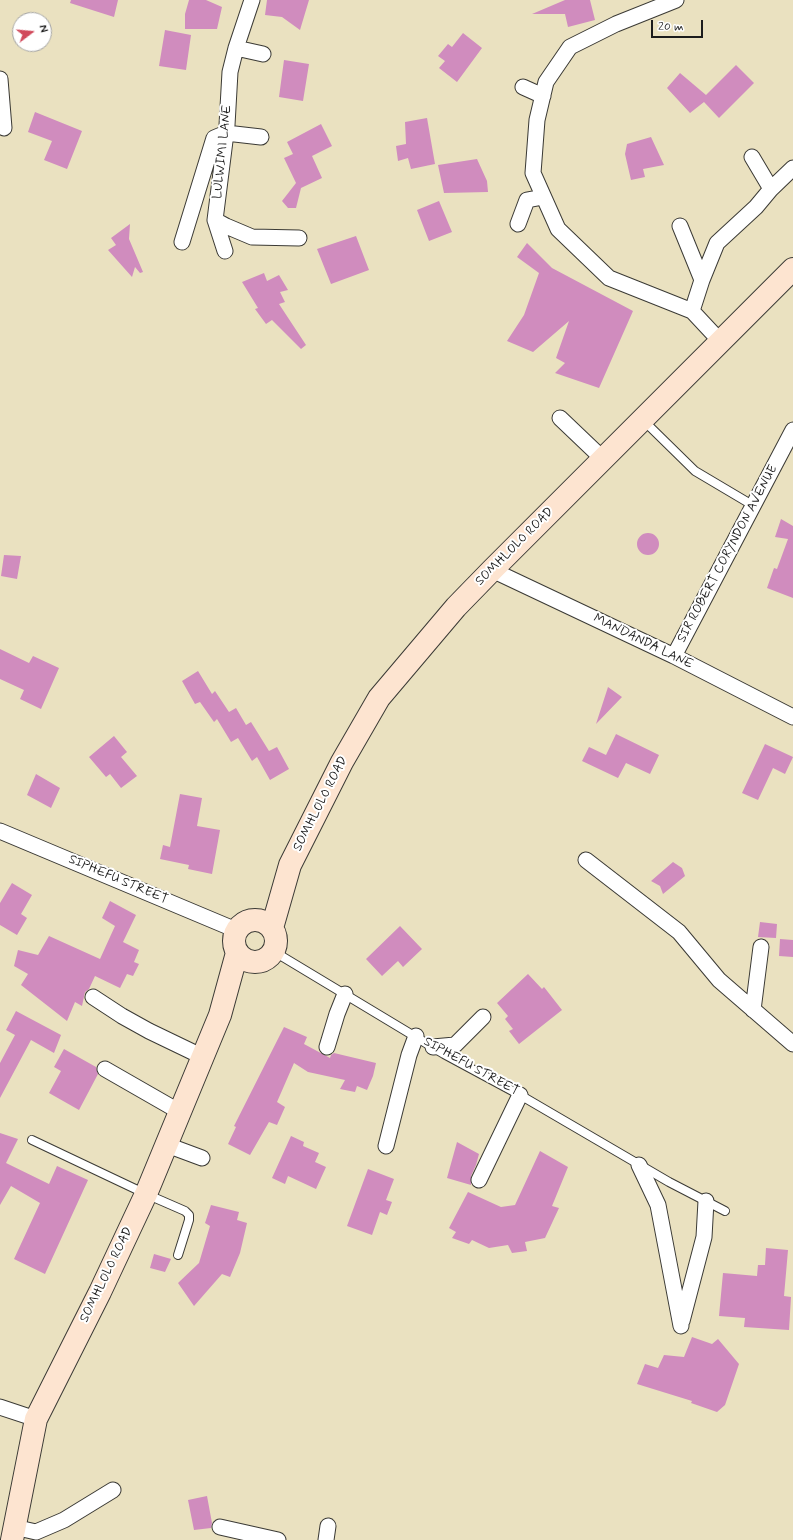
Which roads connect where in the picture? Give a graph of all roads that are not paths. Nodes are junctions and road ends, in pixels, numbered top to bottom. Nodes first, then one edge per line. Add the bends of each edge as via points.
1 (252, 0) edge
2 (676, 0) edge
3 (236, 48) junction
4 (262, 54) dead end
5 (0, 80) edge
6 (523, 87) dead end
7 (543, 96) junction
8 (4, 128) dead end
9 (226, 133) junction
10 (261, 137) dead end
11 (752, 157) dead end
12 (793, 168) edge
13 (771, 189) junction
14 (544, 196) junction
15 (215, 220) junction
16 (518, 224) dead end
17 (680, 226) dead end
18 (299, 238) dead end
19 (182, 242) dead end
20 (225, 251) dead end
21 (793, 268) edge
22 (702, 280) junction
23 (692, 311) junction
24 (720, 341) junction
25 (560, 418) dead end
26 (642, 420) junction
27 (793, 430) edge
28 (602, 459) junction
29 (754, 506) junction
30 (492, 570) junction
31 (674, 656) junction
32 (793, 717) edge
33 (0, 831) edge
34 (586, 860) dead end
35 (290, 865) junction
36 (243, 925) junction
37 (272, 928) junction
38 (761, 947) dead end
39 (237, 953) junction
40 (266, 957) junction
41 (345, 994) junction
42 (93, 997) dead end
43 (753, 1010) junction
44 (220, 1015) junction
45 (483, 1017) dead end
46 (416, 1036) junction
47 (793, 1044) edge
48 (433, 1046) junction
49 (327, 1047) dead end
50 (203, 1057) junction
51 (105, 1069) dead end
52 (520, 1095) junction
53 (180, 1112) junction
54 (32, 1140) dead end
55 (167, 1145) junction
56 (386, 1146) dead end
57 (202, 1158) dead end
58 (639, 1165) junction
59 (479, 1180) dead end
60 (146, 1194) junction
61 (706, 1201) junction
62 (725, 1211) dead end
63 (178, 1255) dead end
64 (0, 1407) edge
65 (36, 1418) junction
66 (113, 1490) dead end
67 (220, 1527) dead end
68 (12, 1533) edge
69 (278, 1540) edge

1 - 3 street, LULWIMI LANE
2 - 7 street via 616,24 570,47 546,82
3 - 4 street
3 - 9 street, LULWIMI LANE via 230,72
5 - 8 street
6 - 7 street
7 - 14 street via 537,120 533,173
9 - 10 street
9 - 15 street, LULWIMI LANE
9 - 19 street via 214,138
11 - 13 street
12 - 13 street
13 - 22 street via 756,207 717,243
14 - 16 street via 527,200
14 - 23 street via 558,229 609,278
15 - 18 street via 252,237
15 - 20 street
17 - 22 street
21 - 24 main road, SOMHLOLO ROAD
22 - 23 street
23 - 24 street
24 - 26 main road, SOMHLOLO ROAD
25 - 28 street
26 - 28 main road, SOMHLOLO ROAD
26 - 29 lane via 696,471
27 - 29 street, SIR ROBERT CORYNDON AVENUE
28 - 30 main road, SOMHLOLO ROAD
29 - 31 street, SIR ROBERT CORYNDON AVENUE
30 - 31 street, MANDANDA LANE
30 - 35 main road, SOMHLOLO ROAD via 456,607 379,698 342,762
31 - 32 street, MANDANDA LANE
33 - 36 street, SIPHEFU STREET
34 - 43 street via 679,932 719,980
35 - 36 main road, SOMHLOLO ROAD
35 - 37 main road, SOMHLOLO ROAD
36 - 37 main road via 262,920
36 - 39 main road, SOMHLOLO ROAD via 233,942
37 - 40 main road, SOMHLOLO ROAD via 276,940
38 - 43 street
39 - 40 main road via 247,960
39 - 44 main road, SOMHLOLO ROAD
40 - 41 lane, SIPHEFU STREET
40 - 44 main road, SOMHLOLO ROAD
41 - 46 lane, SIPHEFU STREET
41 - 49 street
42 - 50 street via 149,1031
43 - 47 street
44 - 50 main road, SOMHLOLO ROAD
45 - 48 street via 455,1045
46 - 48 lane, SIPHEFU STREET
46 - 56 street
48 - 52 lane, SIPHEFU STREET
50 - 53 main road, SOMHLOLO ROAD
51 - 53 street
52 - 58 lane, SIPHEFU STREET
52 - 59 street
53 - 55 main road, SOMHLOLO ROAD
54 - 60 lane
55 - 57 street
55 - 60 main road, SOMHLOLO ROAD
58 - 61 lane, SIPHEFU STREET
58 - 61 street via 658,1205 681,1326 704,1237
60 - 63 lane via 185,1210 189,1215
60 - 65 main road, SOMHLOLO ROAD
61 - 62 lane, SIPHEFU STREET
64 - 65 street
65 - 68 main road, SOMHLOLO ROAD
66 - 68 street via 64,1520 36,1532
67 - 69 street

